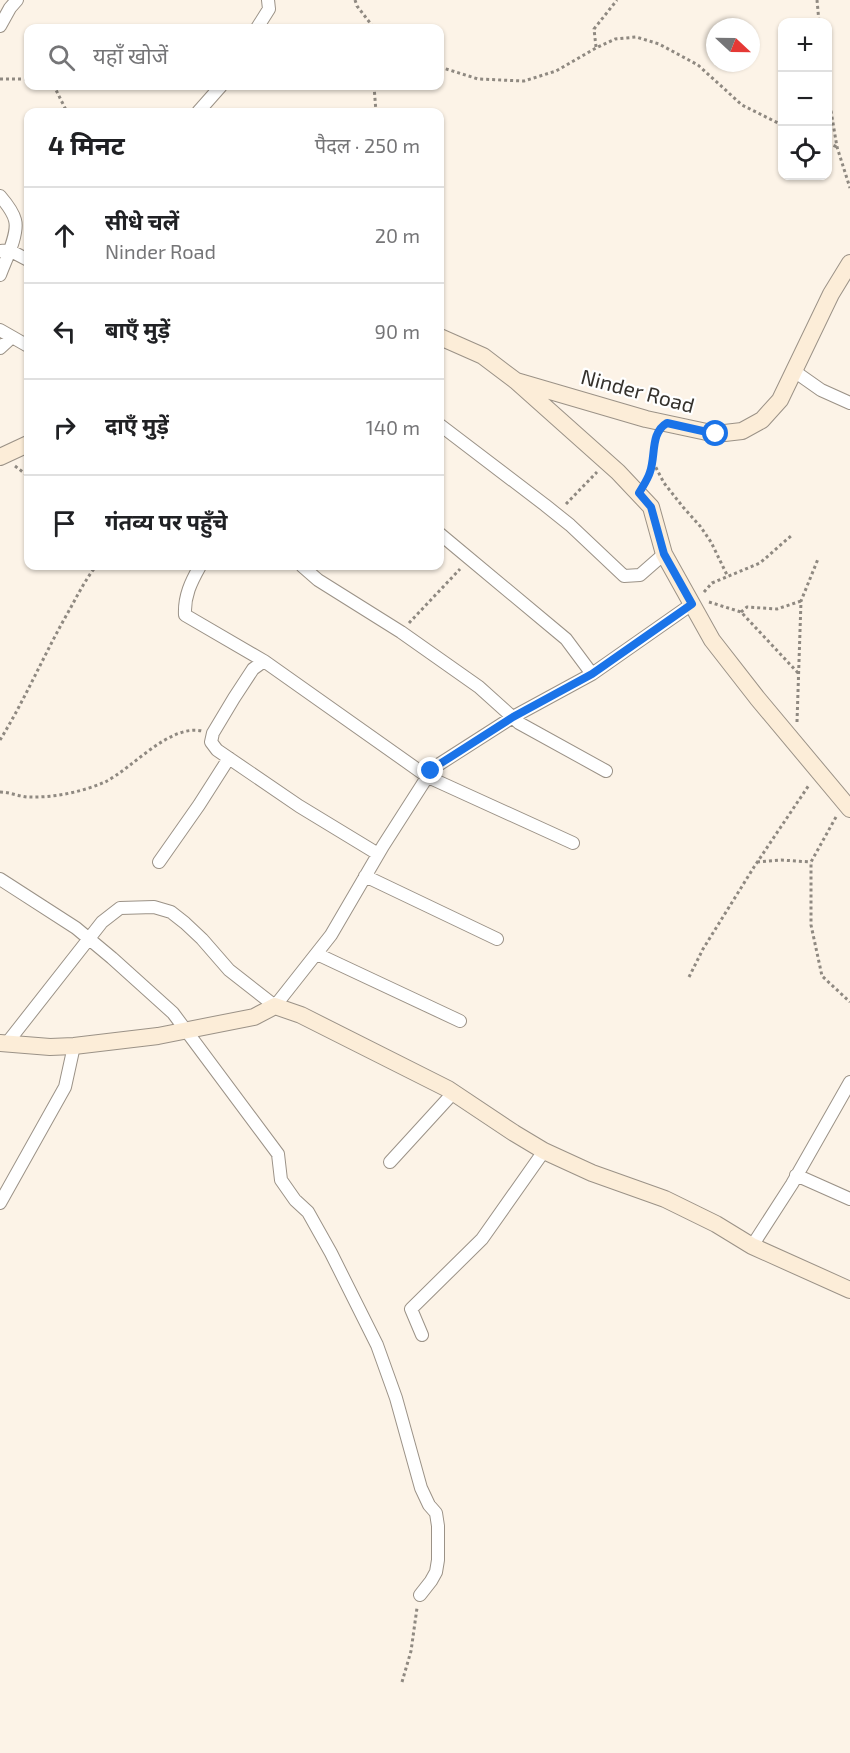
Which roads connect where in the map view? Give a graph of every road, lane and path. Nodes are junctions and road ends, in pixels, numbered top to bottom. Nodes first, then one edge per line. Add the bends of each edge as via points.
1 (17, 0) edge
2 (355, 0) edge
3 (617, 0) edge
4 (817, 0) edge
5 (268, 5) edge
6 (819, 18) edge
7 (260, 24) edge
8 (371, 24) edge
9 (0, 27) edge
10 (596, 48) junction
11 (444, 68) edge
12 (0, 79) edge
13 (24, 79) edge
14 (55, 90) edge
15 (217, 90) edge
16 (374, 90) edge
17 (65, 108) edge
18 (202, 108) edge
19 (376, 108) edge
20 (832, 117) edge
21 (778, 123) edge
22 (832, 145) edge
23 (837, 147) junction
24 (850, 188) edge
25 (0, 196) edge
26 (4, 250) edge
27 (24, 258) edge
28 (850, 262) edge
29 (0, 275) edge
30 (0, 330) edge
31 (12, 337) junction
32 (444, 339) edge
33 (24, 344) edge
34 (0, 348) edge
35 (794, 371) junction
36 (516, 381) junction
37 (850, 403) edge
38 (667, 423) junction
39 (444, 428) edge
40 (24, 446) edge
41 (0, 457) edge
42 (607, 462) junction
43 (653, 462) junction
44 (639, 493) junction
45 (557, 514) junction
46 (792, 535) dead end
47 (444, 537) edge
48 (664, 554) junction
49 (469, 558) junction
50 (818, 559) dead end
51 (93, 570) edge
52 (198, 570) edge
53 (307, 570) edge
54 (728, 577) junction
55 (801, 601) junction
56 (692, 604) junction
57 (741, 612) junction
58 (401, 632) junction
59 (264, 661) junction
60 (592, 674) junction
61 (799, 674) junction
62 (513, 717) junction
63 (213, 733) junction
64 (0, 740) edge
65 (798, 745) junction
66 (229, 758) junction
67 (606, 771) dead end
68 (819, 771) junction
69 (428, 777) junction
70 (0, 787) edge
71 (0, 792) edge
72 (6, 792) junction
73 (847, 806) edge
74 (573, 843) dead end
75 (378, 854) junction
76 (159, 862) dead end
77 (757, 862) junction
78 (811, 862) junction
79 (365, 876) junction
80 (0, 879) edge
81 (89, 939) junction
82 (497, 939) dead end
83 (317, 954) junction
84 (689, 977) dead end
85 (850, 1002) edge
86 (276, 1006) junction
87 (460, 1021) dead end
88 (187, 1030) junction
89 (4, 1043) edge
90 (74, 1046) junction
91 (848, 1090) edge
92 (454, 1092) junction
93 (544, 1151) junction
94 (390, 1162) dead end
95 (796, 1175) junction
96 (850, 1199) edge
97 (0, 1203) edge
98 (752, 1246) junction
99 (850, 1290) edge
100 (422, 1335) dead end
101 (420, 1595) joint
102 (402, 1682) dead end

1 - 9 street
2 - 8 path
3 - 10 path via 594,29
4 - 6 path
5 - 7 street
10 - 11 path via 556,72 524,81 478,79
10 - 21 path via 615,39 636,37 659,44 698,65 742,105
12 - 13 path
14 - 17 path
15 - 18 street
16 - 19 path
20 - 23 path
22 - 23 path
23 - 24 path
25 - 26 street via 16,221 14,240
26 - 27 street
26 - 29 street
28 - 35 street, Ninder Road
30 - 31 street
31 - 33 street
31 - 34 street
32 - 36 street, Ninder Road via 483,356
35 - 37 street via 820,390
35 - 38 street, Ninder Road via 780,400 762,420 742,431 716,434
36 - 38 street, Ninder Road
36 - 42 street
38 - 43 path via 655,441
39 - 45 street
40 - 41 street
42 - 44 street
42 - 45 path
43 - 44 path
43 - 54 path via 664,483 711,542
44 - 48 street via 651,507
45 - 48 street via 624,576 640,574
46 - 54 path via 760,563
47 - 49 street
48 - 56 street
49 - 58 path
49 - 60 street via 566,639
50 - 55 path
51 - 64 path
52 - 59 street via 184,602 185,615
53 - 58 street
54 - 56 path via 712,583
55 - 57 path via 777,609 747,608
55 - 61 path
56 - 57 path via 712,602
56 - 60 street
56 - 65 street via 712,640
57 - 61 path
58 - 62 street via 479,687
59 - 63 street via 253,669
59 - 69 street
60 - 62 street
61 - 65 path
62 - 67 street
62 - 69 street via 438,765
63 - 66 street via 211,742
63 - 72 path via 195,730 172,736 106,781 85,789 46,797
65 - 68 street
66 - 75 street
66 - 76 street
68 - 73 street
68 - 77 path
69 - 74 street
69 - 75 street
70 - 72 path
71 - 72 path
73 - 78 path
75 - 79 street
77 - 78 path
77 - 84 path
78 - 85 path via 811,925 822,976
79 - 82 street
79 - 83 street
80 - 81 street
81 - 86 street via 120,908 154,907 171,912 229,970
81 - 88 street
81 - 89 street
83 - 86 street
83 - 87 street
86 - 88 street via 254,1017
86 - 92 street
88 - 90 street
88 - 101 street via 278,1154 281,1180 308,1212 332,1253 377,1346 421,1488 436,1514 436,1572
89 - 90 street
90 - 97 street via 64,1087
91 - 95 street
92 - 93 street
92 - 94 street
93 - 98 street via 665,1199
93 - 100 street via 482,1239 411,1309
95 - 96 street
95 - 98 street
98 - 99 street
101 - 102 path

